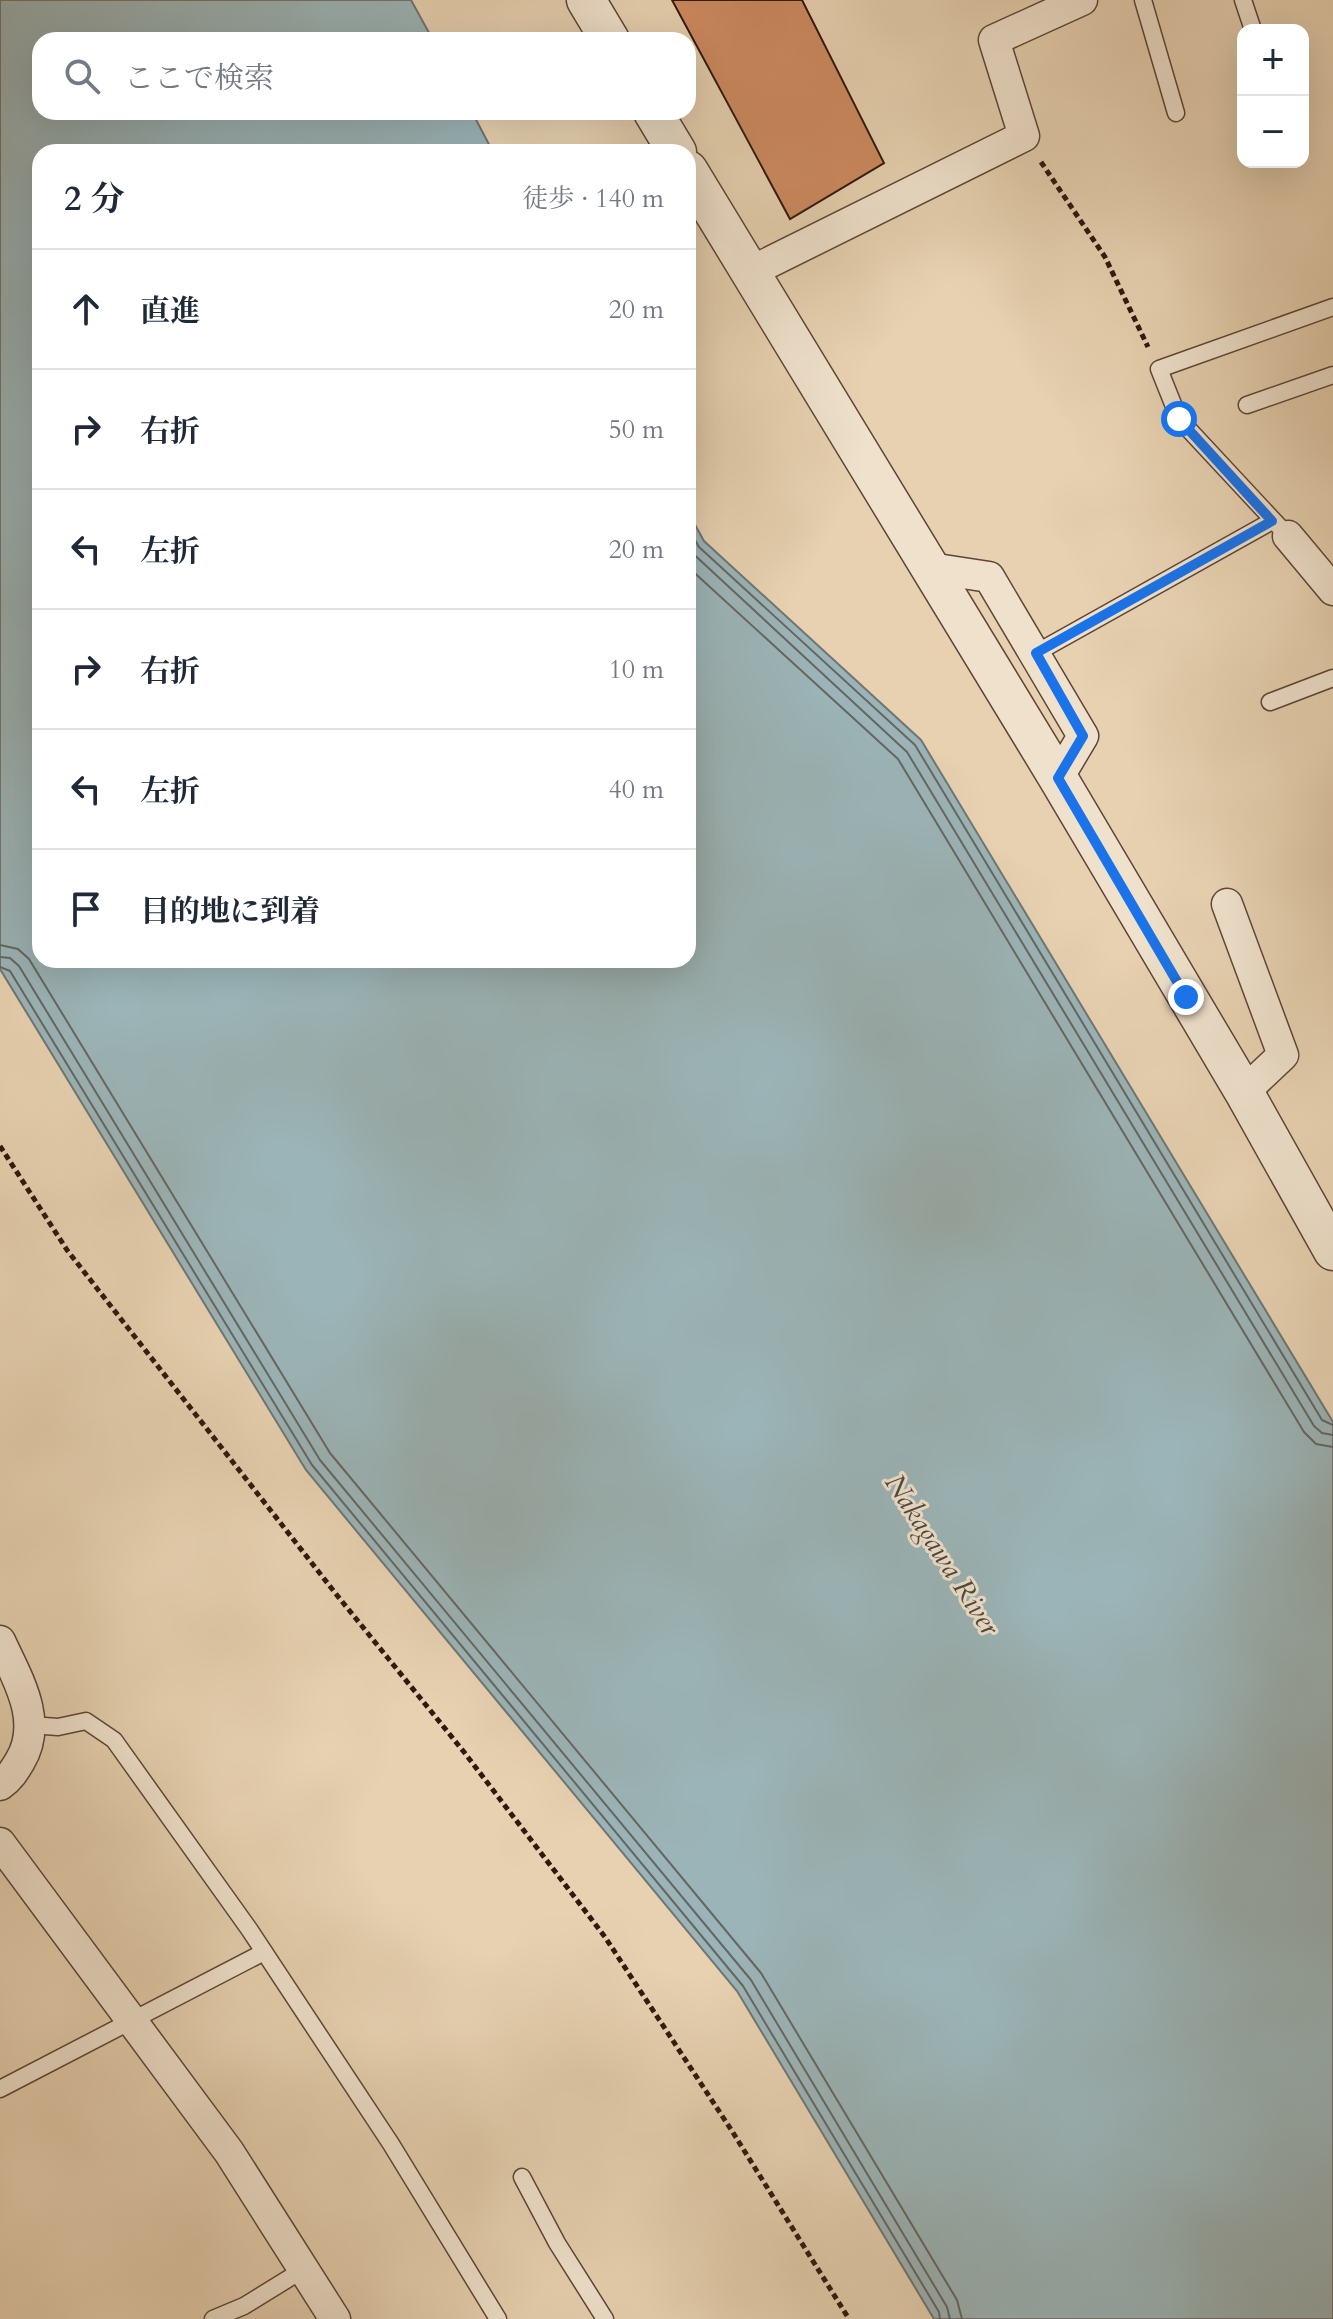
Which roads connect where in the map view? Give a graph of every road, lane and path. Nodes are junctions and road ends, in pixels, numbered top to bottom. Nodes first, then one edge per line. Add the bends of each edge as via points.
1 (586, 0) edge
2 (1082, 0) edge
3 (1143, 0) edge
4 (1243, 0) edge
5 (1251, 24) edge
6 (605, 32) edge
7 (1176, 113) dead end
8 (658, 120) edge
9 (1024, 136) junction
10 (672, 144) edge
11 (696, 183) edge
12 (750, 272) junction
13 (1333, 307) edge
14 (1159, 369) junction
15 (1333, 375) edge
16 (1247, 405) dead end
17 (1280, 528) junction
18 (930, 568) junction
19 (1333, 590) edge
20 (1036, 653) junction
21 (1333, 678) edge
22 (1270, 702) dead end
23 (1058, 778) junction
24 (1227, 904) dead end
25 (1244, 1092) junction
26 (0, 1146) edge
27 (1333, 1251) edge
28 (0, 1641) edge
29 (31, 1725) junction
30 (0, 1785) edge
31 (0, 1843) edge
32 (264, 1952) junction
33 (132, 2021) junction
34 (0, 2089) edge
35 (522, 2177) dead end
36 (304, 2269) junction
37 (213, 2319) edge
38 (335, 2319) edge
39 (498, 2319) edge
40 (605, 2319) edge
41 (849, 2319) edge

1 - 6 street
2 - 9 street via 994,40
3 - 7 lane
4 - 5 lane
8 - 10 street
9 - 12 street
9 - 14 path via 1105,257
11 - 12 street
12 - 18 street
13 - 14 lane
14 - 17 lane via 1179,419
15 - 16 lane
17 - 19 street
17 - 20 lane
18 - 20 street via 989,577
18 - 23 street
20 - 23 street via 1083,736
21 - 22 lane
23 - 25 street
24 - 25 street via 1283,1055
25 - 27 street
26 - 41 path via 67,1250 605,1937
28 - 29 street
29 - 30 street via 26,1750
29 - 32 lane via 86,1721 114,1740
31 - 33 street
32 - 33 lane
32 - 39 lane
33 - 34 lane
33 - 36 street via 229,2152
35 - 40 lane
36 - 37 lane
36 - 38 street

